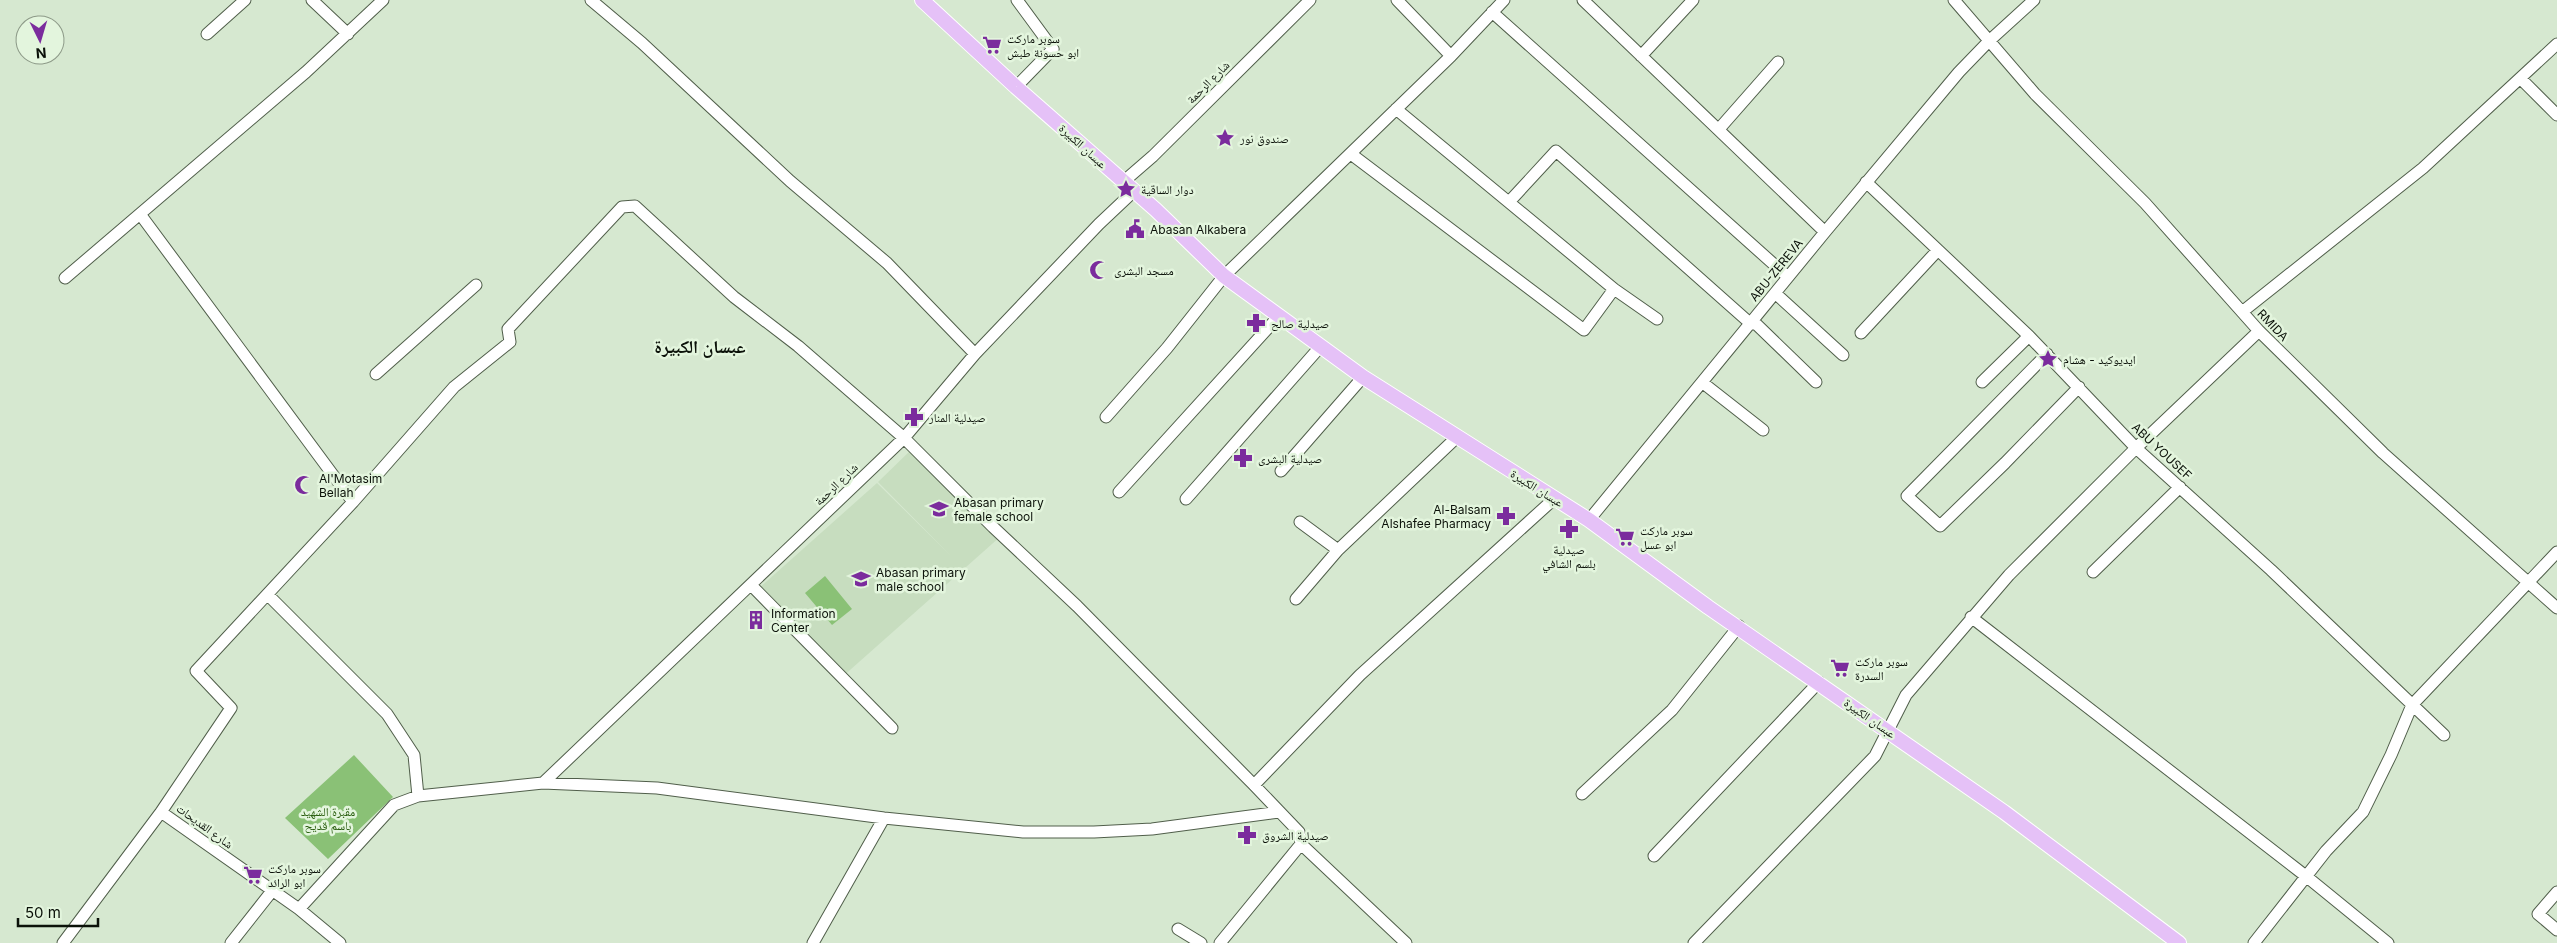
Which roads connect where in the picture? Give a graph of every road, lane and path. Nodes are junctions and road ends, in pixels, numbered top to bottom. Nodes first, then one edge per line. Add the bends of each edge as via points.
1 (245, 0) edge
2 (312, 0) edge
3 (383, 0) edge
4 (591, 0) edge
5 (922, 0) edge
6 (1018, 0) edge
7 (1310, 0) edge
8 (1397, 0) edge
9 (1504, 0) edge
10 (1583, 0) edge
11 (1693, 0) edge
12 (1954, 0) edge
13 (2034, 0) edge
14 (1492, 12) junction
15 (207, 34) dead end
16 (348, 34) junction
17 (1989, 41) junction
18 (2557, 44) edge
19 (1451, 56) junction
20 (1640, 56) junction
21 (1778, 62) dead end
22 (2521, 79) junction
23 (1016, 87) junction
24 (1396, 109) junction
25 (2557, 115) edge
26 (1719, 129) junction
27 (1350, 154) junction
28 (1123, 182) junction
29 (1866, 182) junction
30 (1134, 191) junction
31 (1509, 202) junction
32 (140, 214) junction
33 (1825, 232) junction
34 (1938, 250) junction
35 (1224, 276) junction
36 (1788, 277) junction
37 (64, 278) dead end
38 (476, 285) dead end
39 (1614, 290) junction
40 (1775, 293) junction
41 (2242, 312) junction
42 (1278, 317) junction
43 (1657, 319) dead end
44 (1752, 323) junction
45 (2259, 331) junction
46 (1861, 333) dead end
47 (2029, 336) junction
48 (1320, 347) junction
49 (975, 354) junction
50 (2047, 354) junction
51 (1843, 355) dead end
52 (376, 374) dead end
53 (1363, 377) junction
54 (1816, 382) dead end
55 (1982, 382) dead end
56 (1703, 383) junction
57 (2078, 387) junction
58 (1106, 417) dead end
59 (1763, 430) dead end
60 (904, 438) junction
61 (1456, 438) junction
62 (2136, 448) junction
63 (1281, 471) dead end
64 (2180, 487) junction
65 (1119, 492) dead end
66 (1555, 498) junction
67 (1186, 499) dead end
68 (353, 502) junction
69 (1589, 520) junction
70 (1300, 522) dead end
71 (1338, 550) junction
72 (2557, 552) edge
73 (2093, 572) dead end
74 (2528, 583) junction
75 (751, 585) junction
76 (268, 595) junction
77 (1296, 599) dead end
78 (2557, 608) edge
79 (1971, 617) junction
80 (1739, 626) junction
81 (1819, 682) junction
82 (2412, 705) junction
83 (892, 728) dead end
84 (1888, 731) junction
85 (2444, 735) dead end
86 (543, 783) junction
87 (1254, 785) junction
88 (1582, 794) dead end
89 (418, 796) junction
90 (162, 812) junction
91 (1279, 812) junction
92 (884, 818) junction
93 (1301, 844) junction
94 (1654, 856) dead end
95 (2307, 877) junction
96 (272, 890) junction
97 (2557, 892) edge
98 (299, 909) junction
99 (1178, 929) dead end
100 (2557, 930) edge
101 (63, 943) edge
102 (231, 943) edge
103 (340, 943) edge
104 (813, 943) edge
105 (1201, 943) edge
106 (1220, 943) edge
107 (1406, 943) edge
108 (1694, 943) edge
109 (2179, 943) edge
110 (2254, 943) edge
111 (2388, 943) edge

1 - 15 street
2 - 16 street
3 - 16 street
4 - 49 street via 642,43 790,181 887,263
5 - 23 main road, عبسان الكبيرة
6 - 23 street via 1053,49
7 - 28 street, شارع الرحمة
8 - 19 street
9 - 14 street
10 - 20 street
11 - 20 street
12 - 17 street, RMIDA
13 - 17 street, ABU-ZEREVA
14 - 19 street
14 - 36 street
16 - 32 street
17 - 29 street, ABU-ZEREVA
17 - 41 street, RMIDA via 2035,94 2145,203
18 - 22 street
19 - 24 street
20 - 26 street
21 - 26 street
22 - 25 street
22 - 41 street via 2422,168
23 - 28 main road, عبسان الكبيرة
24 - 27 street
24 - 31 street
26 - 33 street
27 - 35 street
27 - 39 street via 1584,330
28 - 30 main road, عبسان الكبيرة
29 - 33 street, ABU-ZEREVA
29 - 34 street, ABU YOUSEF
30 - 35 main road, عبسان الكبيرة
30 - 49 street, شارع الرحمة
31 - 39 street
31 - 44 street via 1556,151
32 - 37 street
32 - 68 street
33 - 36 street, ABU-ZEREVA
34 - 46 street
34 - 47 street, ABU YOUSEF
35 - 42 main road, عبسان الكبيرة
35 - 58 street
36 - 40 street, ABU-ZEREVA
38 - 52 street
39 - 43 street
40 - 44 street, ABU-ZEREVA
40 - 51 street
41 - 45 street, RMIDA
42 - 48 main road, عبسان الكبيرة
42 - 65 street
44 - 54 street
44 - 56 street, ABU-ZEREVA
45 - 62 street
45 - 74 street, RMIDA via 2383,453
47 - 50 street, ABU YOUSEF
47 - 55 street
48 - 53 main road, عبسان الكبيرة
48 - 67 street
49 - 60 street, شارع الرحمة
50 - 57 street, ABU YOUSEF
50 - 57 street via 1907,496 1940,526
53 - 61 main road, عبسان الكبيرة
53 - 63 street
56 - 59 street
56 - 69 street, ABU-ZEREVA
57 - 62 street, ABU YOUSEF
60 - 68 street via 798,346 734,297 635,206 622,207 508,329 510,342 454,387
60 - 75 street, شارع الرحمة
60 - 87 street
61 - 66 main road, عبسان الكبيرة
61 - 71 street
62 - 64 street, ABU YOUSEF
62 - 79 street via 2008,575
64 - 73 street
64 - 82 street, ABU YOUSEF
66 - 69 main road, عبسان الكبيرة
66 - 87 street via 1360,675
68 - 76 street
69 - 80 main road, عبسان الكبيرة
70 - 71 street
71 - 77 street
72 - 74 street
74 - 78 street, RMIDA
74 - 82 street
75 - 83 street
75 - 86 street, شارع الرحمة
76 - 89 street via 388,714 414,754
76 - 90 street via 196,671 231,708
79 - 84 street via 1906,695
79 - 95 street
80 - 81 main road, عبسان الكبيرة
80 - 88 street via 1672,710
81 - 84 main road, عبسان الكبيرة
81 - 94 street
82 - 85 street, ABU YOUSEF
82 - 95 street via 2363,812 2326,851
84 - 108 street via 1875,756
84 - 109 main road, عبسان الكبيرة via 2004,812
86 - 89 street
86 - 92 street via 657,788
87 - 91 street
89 - 98 street via 394,805
90 - 96 street, شارع القديحات
90 - 101 street, شارع القديحات
91 - 92 street via 1152,829 1094,832 1024,832
91 - 93 street via 1299,832
92 - 104 street
93 - 106 street
93 - 107 street
95 - 110 street
95 - 111 street
96 - 98 street, شارع القديحات
96 - 102 street
97 - 100 street via 2538,914
98 - 103 street, شارع القديحات
99 - 105 street

